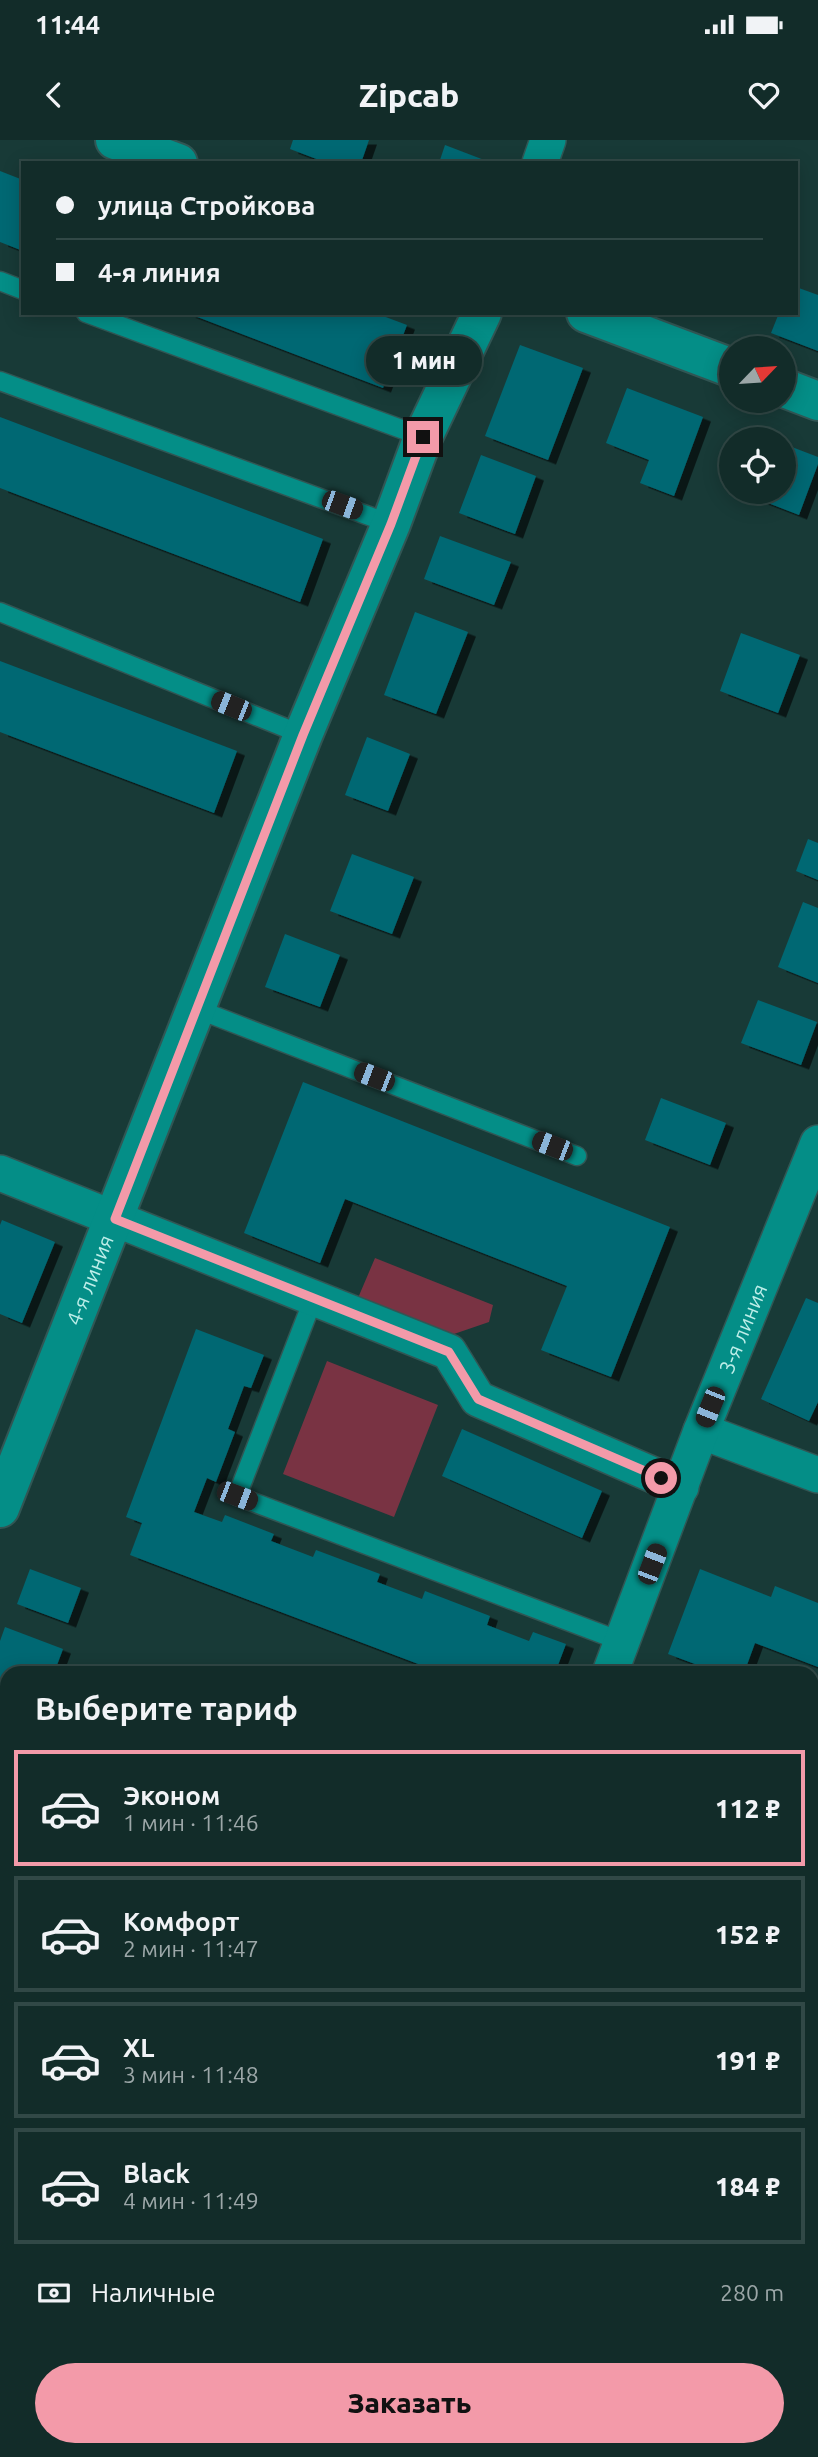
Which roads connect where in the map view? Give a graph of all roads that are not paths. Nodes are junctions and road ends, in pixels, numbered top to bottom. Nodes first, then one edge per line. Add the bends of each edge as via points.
1 (116, 140) edge
2 (548, 140) edge
3 (173, 161) edge
4 (541, 161) edge
5 (0, 281) edge
6 (21, 289) edge
7 (91, 315) edge
8 (481, 315) edge
9 (591, 315) edge
10 (719, 363) edge
11 (0, 381) edge
12 (796, 393) edge
13 (818, 401) edge
14 (423, 437) junction
15 (391, 524) junction
16 (0, 612) edge
17 (303, 735) junction
18 (197, 1009) junction
19 (818, 1143) edge
20 (578, 1156) dead end
21 (0, 1173) edge
22 (115, 1219) junction
23 (314, 1297) junction
24 (701, 1431) junction
25 (818, 1475) edge
26 (681, 1486) junction
27 (0, 1508) edge
28 (616, 1658) edge

1 - 3 street
2 - 4 street
5 - 6 lane
7 - 14 lane
8 - 14 street, 4-я линия
9 - 10 street
11 - 15 lane
12 - 13 street
14 - 15 street, 4-я линия
15 - 17 street, 4-я линия
16 - 17 lane
17 - 18 street, 4-я линия
18 - 20 lane
18 - 22 street, 4-я линия
19 - 24 street, 3-я линия
21 - 22 street
22 - 23 street
22 - 27 street, 4-я линия
23 - 26 street via 449,1352 478,1399
23 - 28 lane via 237,1496
24 - 25 street
24 - 26 street, 3-я линия
26 - 28 street, 3-я линия

